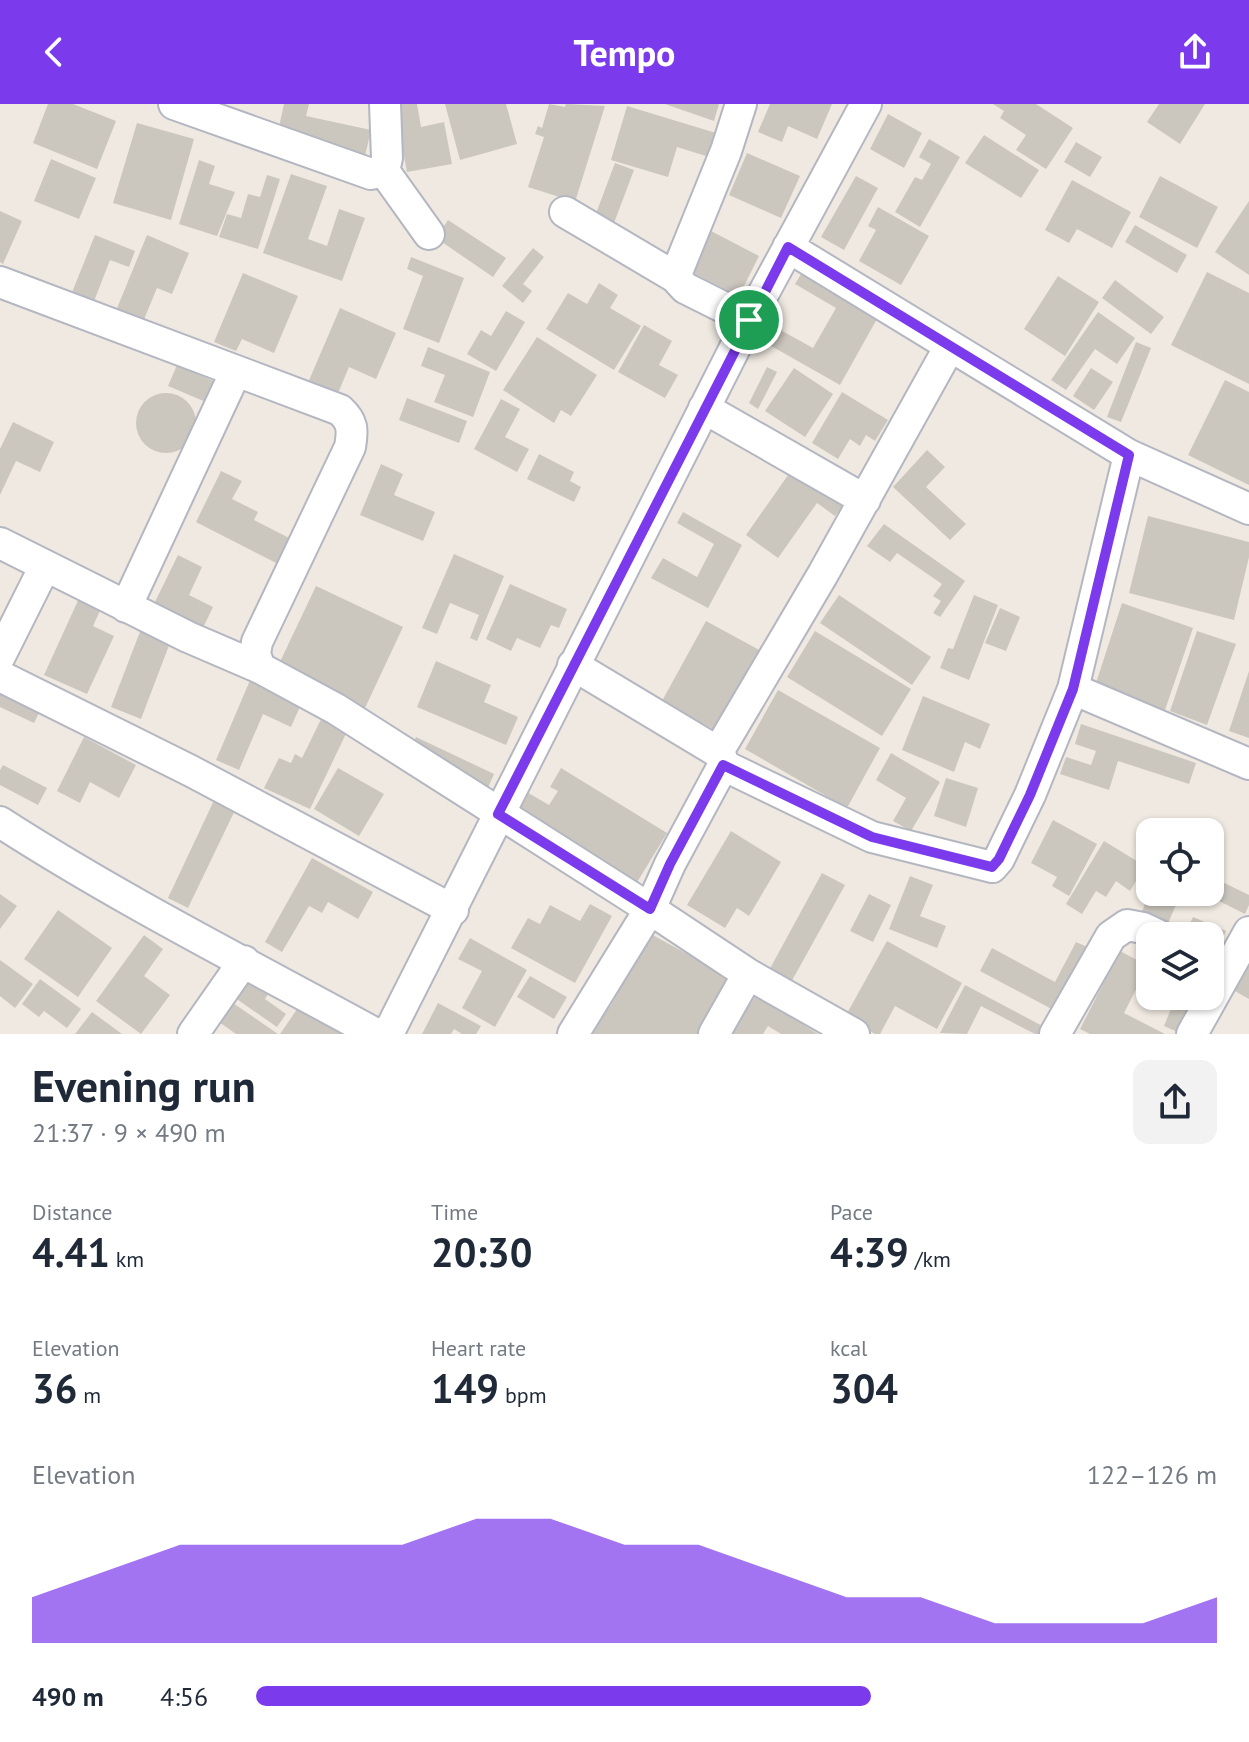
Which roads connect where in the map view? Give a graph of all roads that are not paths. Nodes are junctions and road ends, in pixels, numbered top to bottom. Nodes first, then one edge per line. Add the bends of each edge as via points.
1 (174, 104) edge
2 (385, 104) edge
3 (741, 104) edge
4 (866, 104) edge
5 (384, 171) junction
6 (565, 212) dead end
7 (429, 234) dead end
8 (788, 247) junction
9 (675, 277) junction
10 (0, 282) edge
11 (749, 320) junction
12 (950, 346) junction
13 (236, 371) junction
14 (704, 408) junction
15 (1129, 455) junction
16 (865, 500) junction
17 (1249, 509) edge
18 (0, 543) edge
19 (45, 566) junction
20 (126, 607) junction
21 (0, 656) edge
22 (573, 665) junction
23 (260, 668) junction
24 (0, 676) edge
25 (1073, 689) junction
26 (720, 758) junction
27 (1249, 764) edge
28 (498, 814) junction
29 (0, 822) edge
30 (650, 909) junction
31 (453, 910) junction
32 (1136, 927) edge
33 (1248, 937) edge
34 (1224, 960) edge
35 (244, 961) junction
36 (748, 974) junction
37 (1201, 1010) edge
38 (193, 1034) edge
39 (376, 1034) edge
40 (388, 1034) edge
41 (573, 1034) edge
42 (714, 1034) edge
43 (854, 1034) edge
44 (1055, 1034) edge
45 (1192, 1034) edge

1 - 5 street via 371,174
2 - 5 street
3 - 9 street
4 - 8 street
5 - 7 street
6 - 9 street
8 - 11 street
8 - 12 street
9 - 11 street via 685,288
10 - 13 street
11 - 14 street
12 - 15 street
12 - 16 street
13 - 20 street
13 - 23 street via 340,410 351,420 353,431 257,642
14 - 16 street
14 - 22 street
15 - 17 street
15 - 25 street
16 - 26 street
18 - 19 street
19 - 20 street
19 - 21 street
20 - 23 street
22 - 26 street
22 - 28 street
23 - 28 street via 336,709
24 - 31 street
25 - 26 street via 1025,807 992,867 872,837
25 - 27 street
26 - 30 street
28 - 30 street
28 - 31 street
29 - 35 street
30 - 36 street
30 - 41 street
31 - 40 street
32 - 44 street via 1127,925 1111,936
33 - 34 street
35 - 38 street
35 - 39 street
36 - 42 street
36 - 43 street
37 - 45 street

